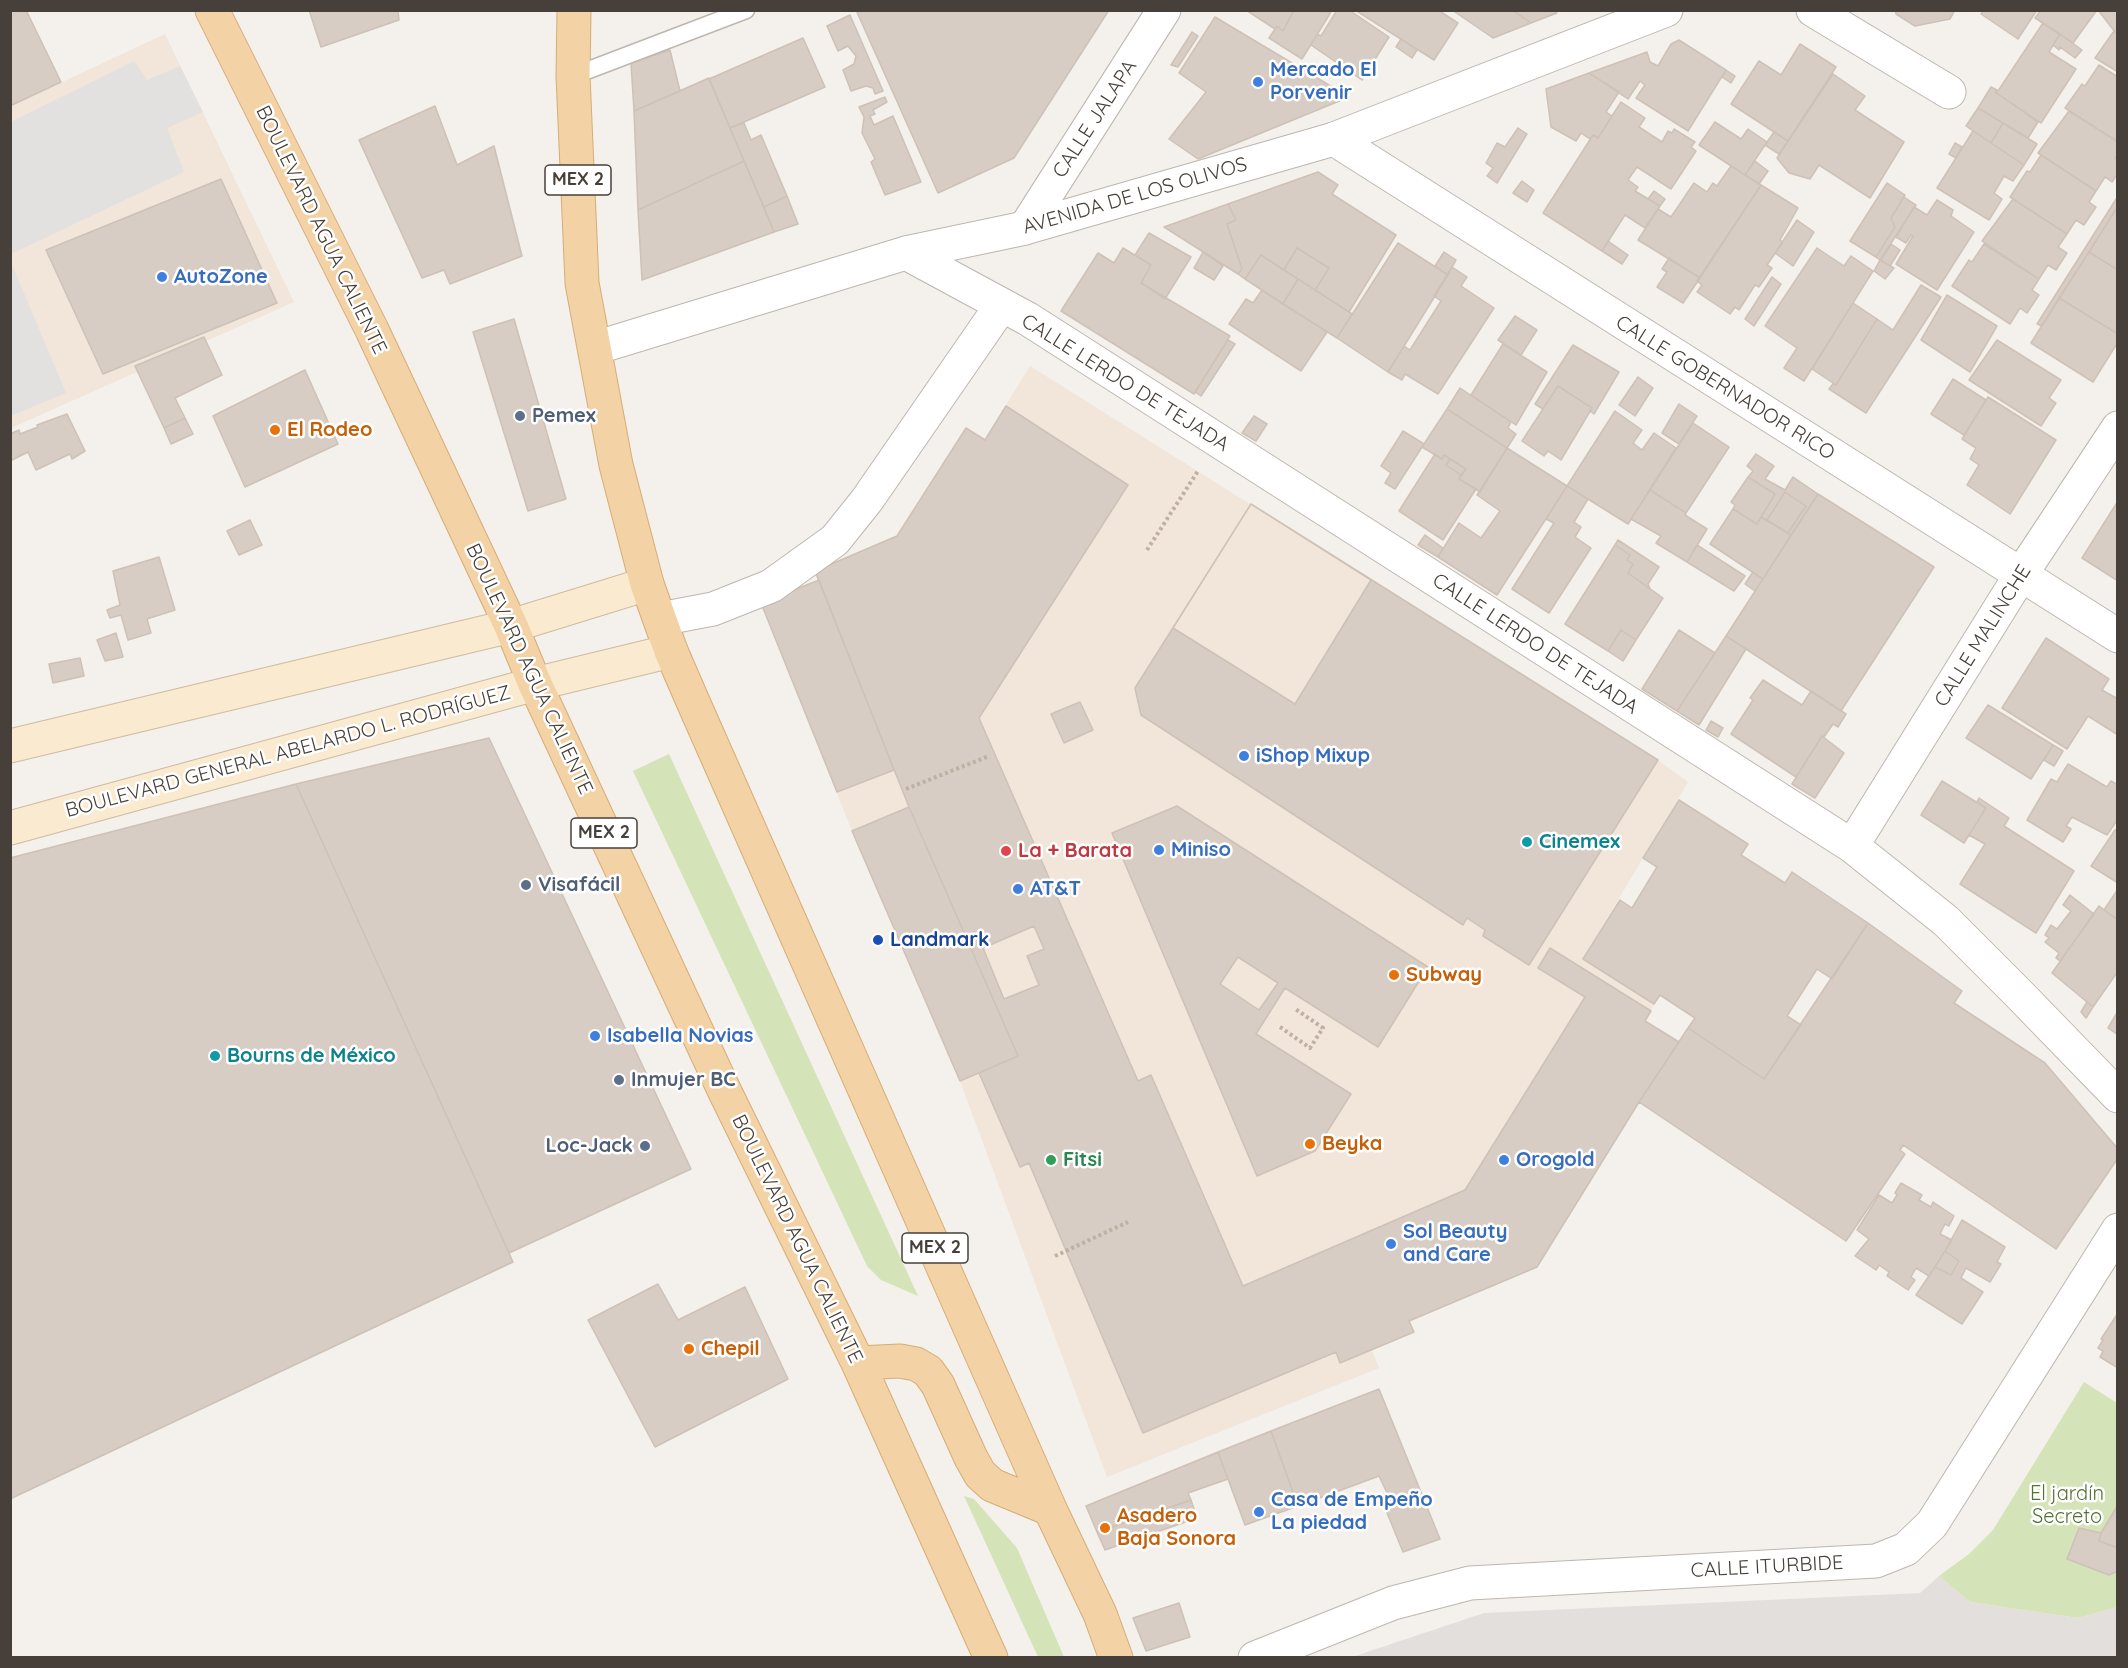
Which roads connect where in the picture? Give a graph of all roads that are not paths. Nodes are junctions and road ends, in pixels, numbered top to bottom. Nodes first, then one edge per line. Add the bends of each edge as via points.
1 (212, 10) edge
2 (574, 10) edge
3 (746, 10) edge
4 (1164, 10) edge
5 (1813, 10) edge
6 (1662, 11) edge
7 (573, 76) junction
8 (1949, 92) dead end
9 (1334, 139) junction
10 (1025, 228) junction
11 (906, 253) junction
12 (1001, 306) junction
13 (595, 348) junction
14 (2118, 428) edge
15 (2020, 576) junction
16 (647, 584) junction
17 (660, 619) junction
18 (511, 626) junction
19 (2118, 636) edge
20 (671, 651) junction
21 (535, 684) junction
22 (10, 746) edge
23 (10, 828) edge
24 (1852, 846) junction
25 (2118, 1096) edge
26 (2118, 1230) edge
27 (858, 1363) junction
28 (1050, 1509) junction
29 (991, 1658) edge
30 (1116, 1658) edge
31 (1255, 1658) edge

1 - 18 main road, BOULEVARD AGUA CALIENTE / MEX 2 via 372,330
2 - 7 main road, MEX 2
3 - 7 lane
4 - 10 street, CALLE JALAPA
5 - 8 street
6 - 9 street, AVENIDA DE LOS OLIVOS
7 - 13 main road, MEX 2 via 582,283
9 - 10 street, AVENIDA DE LOS OLIVOS
9 - 15 street, CALLE GOBERNADOR RICO
10 - 11 street, AVENIDA DE LOS OLIVOS
11 - 12 street, CALLE LERDO DE TEJADA
11 - 13 street, AVENIDA DE LOS OLIVOS
12 - 17 street via 835,540 771,586 713,609
12 - 24 street, CALLE LERDO DE TEJADA via 1028,319
13 - 16 main road, MEX 2 via 616,465
14 - 15 street, CALLE MALINCHE
15 - 19 street, CALLE GOBERNADOR RICO
15 - 24 street, CALLE MALINCHE
16 - 17 main road, MEX 2
16 - 18 main road
17 - 20 main road, MEX 2
18 - 21 main road, BOULEVARD AGUA CALIENTE / MEX 2
18 - 22 main road
20 - 21 main road, BOULEVARD GENERAL ABELARDO L. RODRÍGUEZ
20 - 28 main road, MEX 2
21 - 23 main road, BOULEVARD GENERAL ABELARDO L. RODRÍGUEZ
21 - 27 main road, BOULEVARD AGUA CALIENTE / MEX 2 via 725,1092
24 - 25 street, CALLE LERDO DE TEJADA via 1946,921
26 - 31 street, CALLE ITURBIDE via 1932,1524 1906,1549 1876,1561 1470,1583 1393,1603
27 - 28 main road via 900,1361 928,1371 980,1474 992,1485
27 - 29 main road, BOULEVARD AGUA CALIENTE / MEX 2
28 - 30 main road, MEX 2 via 1100,1614

